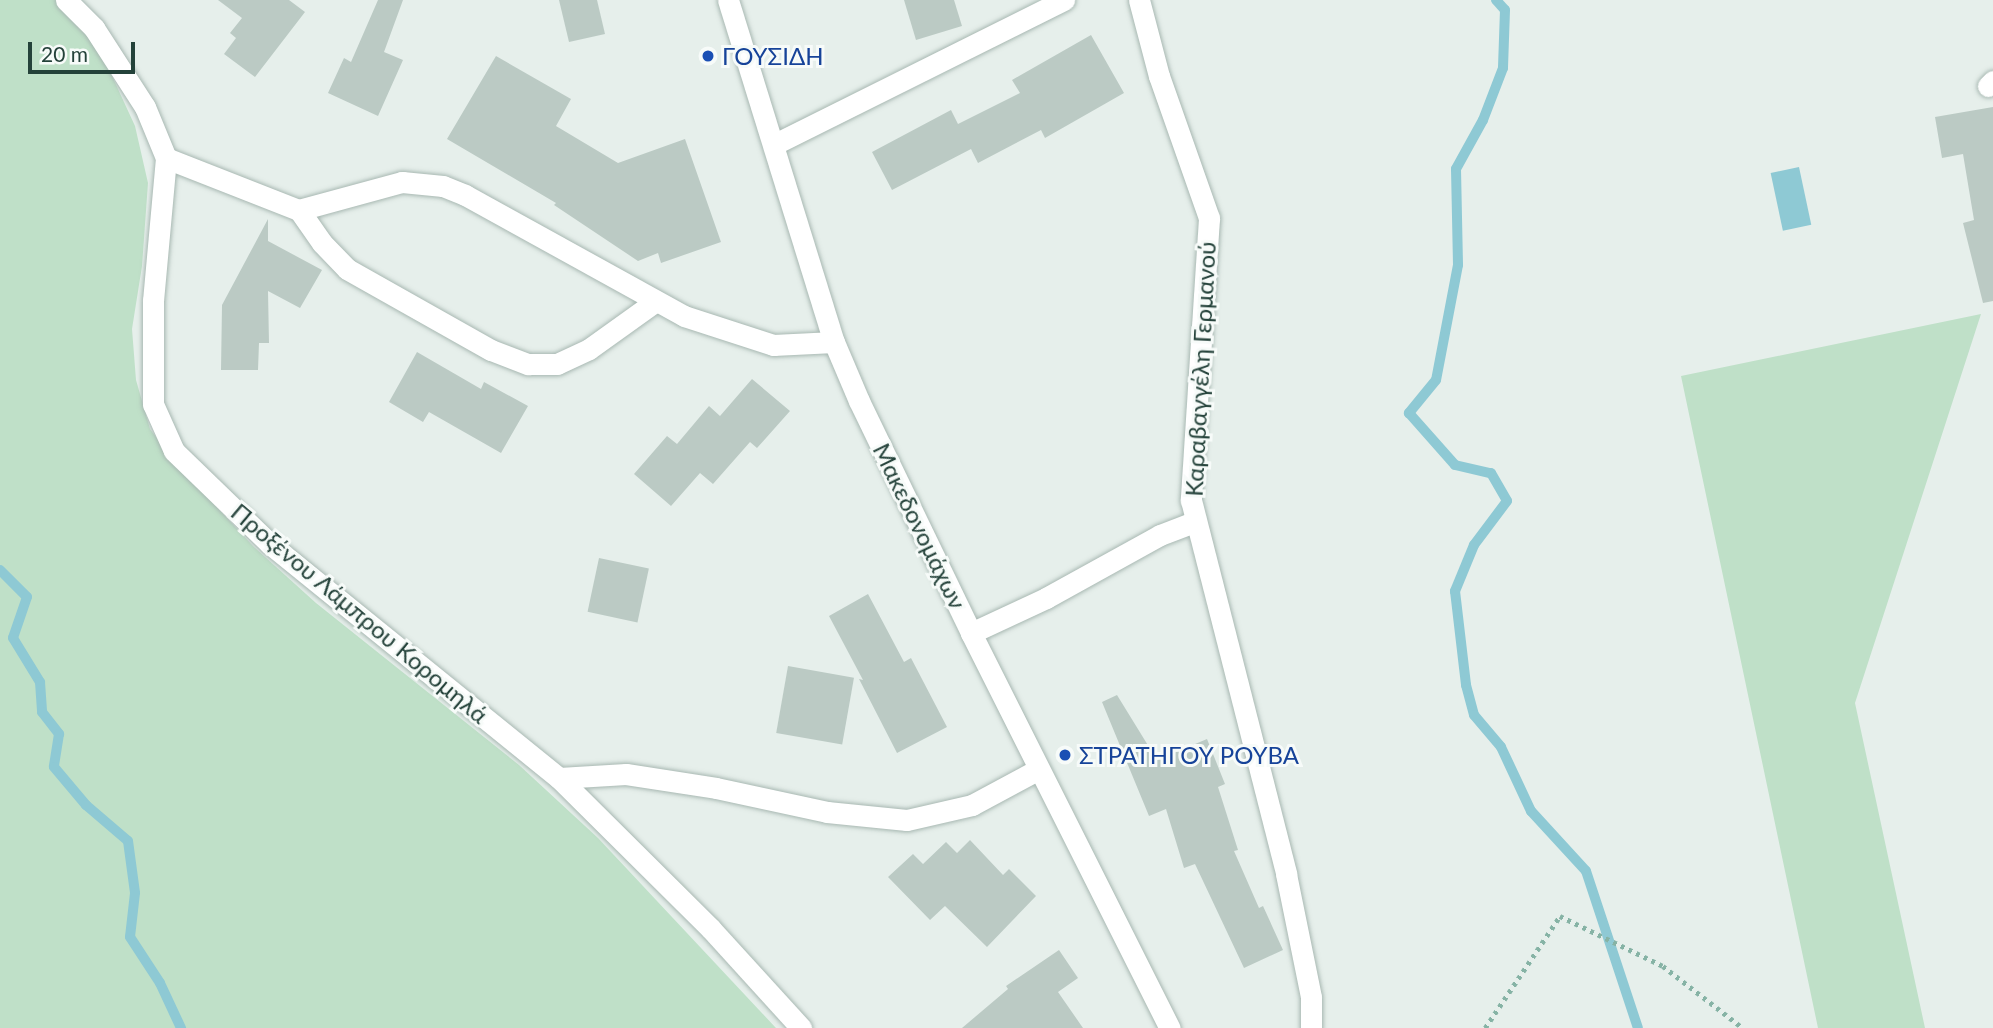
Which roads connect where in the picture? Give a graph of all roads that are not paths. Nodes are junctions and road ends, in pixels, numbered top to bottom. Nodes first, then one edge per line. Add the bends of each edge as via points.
1 (66, 0) edge
2 (728, 0) edge
3 (1064, 0) edge
4 (1139, 0) edge
5 (775, 144) junction
6 (166, 159) junction
7 (299, 210) junction
8 (656, 302) junction
9 (834, 342) junction
10 (1194, 522) junction
11 (971, 633) junction
12 (1039, 769) junction
13 (559, 778) junction
14 (801, 1028) edge
15 (1170, 1028) edge
16 (1311, 1028) edge

1 - 6 street, Προξένου Λάμπρου Κορομηλά via 94,28 145,107
2 - 5 street, Μακεδονομάχων
3 - 5 street
4 - 10 street, Καραβαγγέλη Γερμανού via 1159,76 1209,218 1190,481
5 - 9 street, Μακεδονομάχων
6 - 7 street
6 - 13 street, Προξένου Λάμπρου Κορομηλά via 153,300 153,404 174,451 270,544
7 - 8 street via 402,182 443,186
7 - 8 street via 347,269 491,350 528,364 557,364 589,349
8 - 9 street via 773,345
9 - 11 street, Μακεδονομάχων
10 - 11 street via 1160,535
10 - 16 street, Καραβαγγέλη Γερμανού via 1286,874 1311,997
11 - 12 street, Μακεδονομάχων
12 - 13 street via 972,805 907,820 827,812 626,774
12 - 15 street, Μακεδονομάχων
13 - 14 street, Προξένου Λάμπρου Κορομηλά via 711,929

